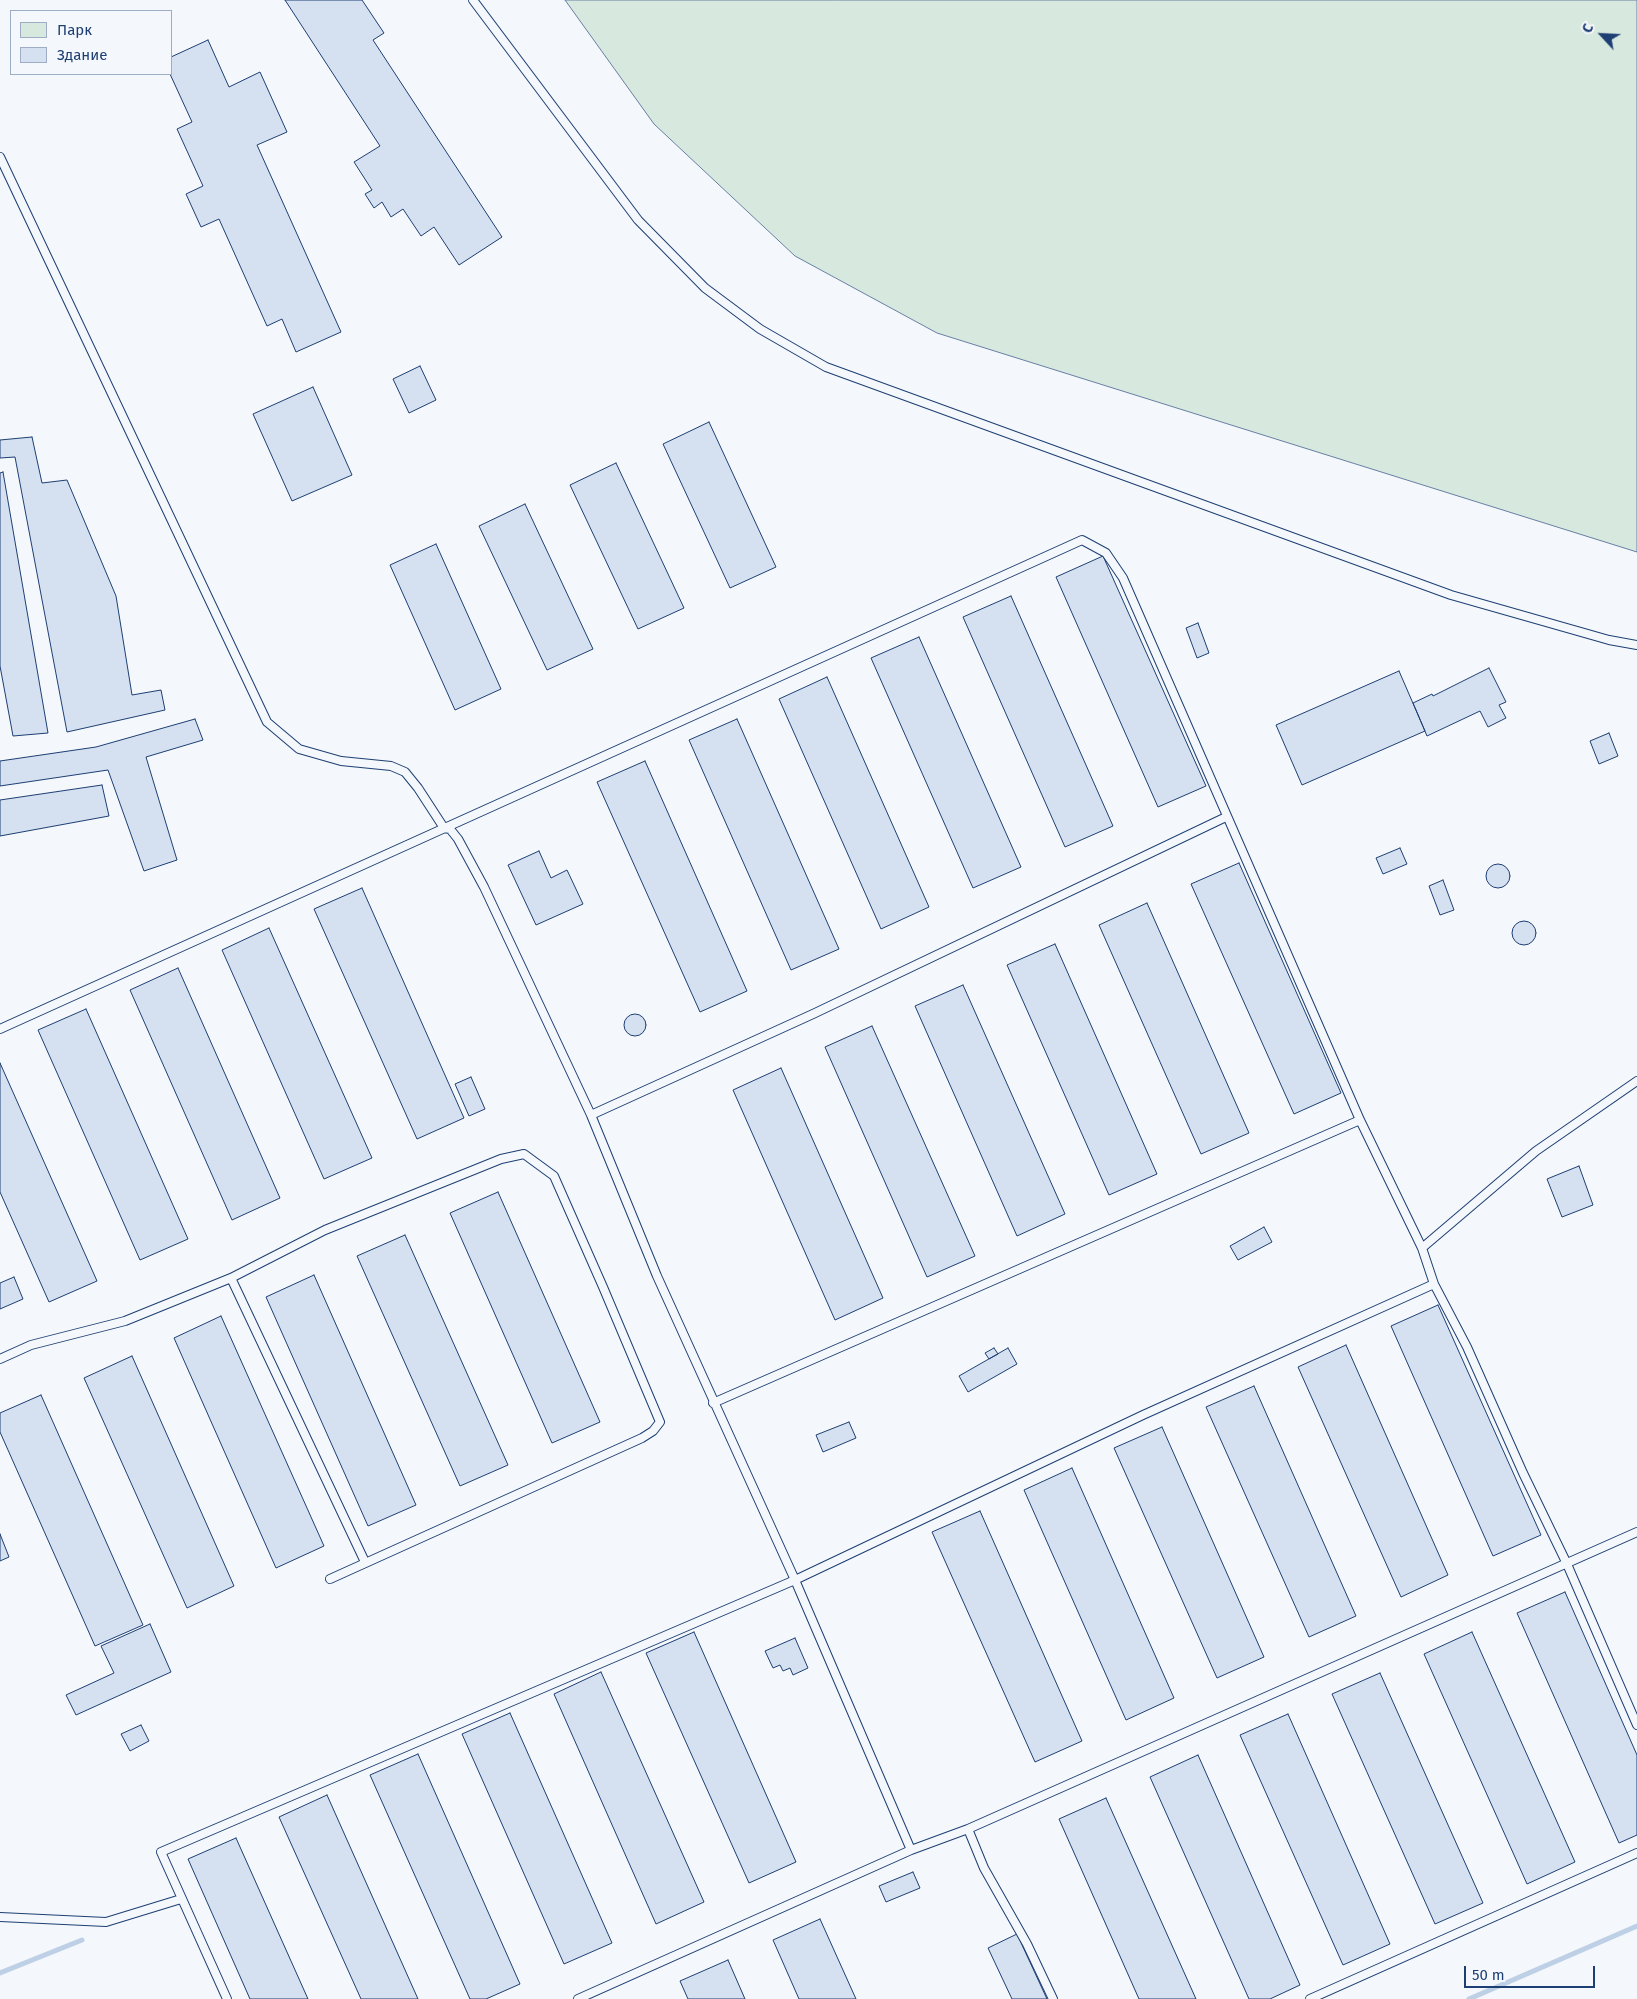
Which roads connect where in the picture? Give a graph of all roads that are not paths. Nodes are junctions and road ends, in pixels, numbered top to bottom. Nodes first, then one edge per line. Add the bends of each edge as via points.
1 (473, 0) edge
2 (0, 156) edge
3 (1637, 645) edge
4 (1226, 817) junction
5 (444, 828) junction
6 (0, 1029) edge
7 (1637, 1080) edge
8 (590, 1115) junction
9 (1360, 1120) junction
10 (1422, 1248) junction
11 (231, 1278) junction
12 (1434, 1284) junction
13 (0, 1359) edge
14 (713, 1403) junction
15 (1637, 1532) edge
16 (365, 1562) junction
17 (1567, 1564) junction
18 (330, 1579) dead end
19 (795, 1580) junction
20 (1637, 1725) edge
21 (968, 1829) junction
22 (911, 1850) junction
23 (1637, 1853) edge
24 (181, 1899) junction
25 (0, 1918) edge
26 (227, 1999) edge
27 (578, 1999) edge
28 (1054, 1999) edge
29 (1310, 1999) edge

1 - 3 lane via 638,220 705,288 760,329 826,367 1452,595
2 - 5 lane via 267,722 299,749 341,761 391,766 405,772
4 - 5 lane via 1123,578 1106,554 1082,540
4 - 8 lane via 813,1014
4 - 9 lane
5 - 6 lane
5 - 8 lane via 450,829 458,839 484,887
7 - 10 lane via 1536,1151
8 - 14 lane
9 - 10 lane
9 - 14 lane
10 - 12 lane
11 - 13 lane via 125,1321 31,1345
11 - 16 lane
11 - 16 lane via 325,1230 501,1159 524,1154 554,1176 660,1422 642,1438
12 - 17 lane via 1467,1347
12 - 19 lane via 1143,1415
14 - 19 lane
15 - 17 lane
16 - 18 lane
17 - 20 lane
17 - 21 lane
19 - 22 lane
19 - 24 lane via 161,1852
21 - 22 lane
21 - 28 lane via 984,1868
22 - 27 lane
23 - 29 lane
24 - 25 lane via 106,1922
24 - 26 lane

